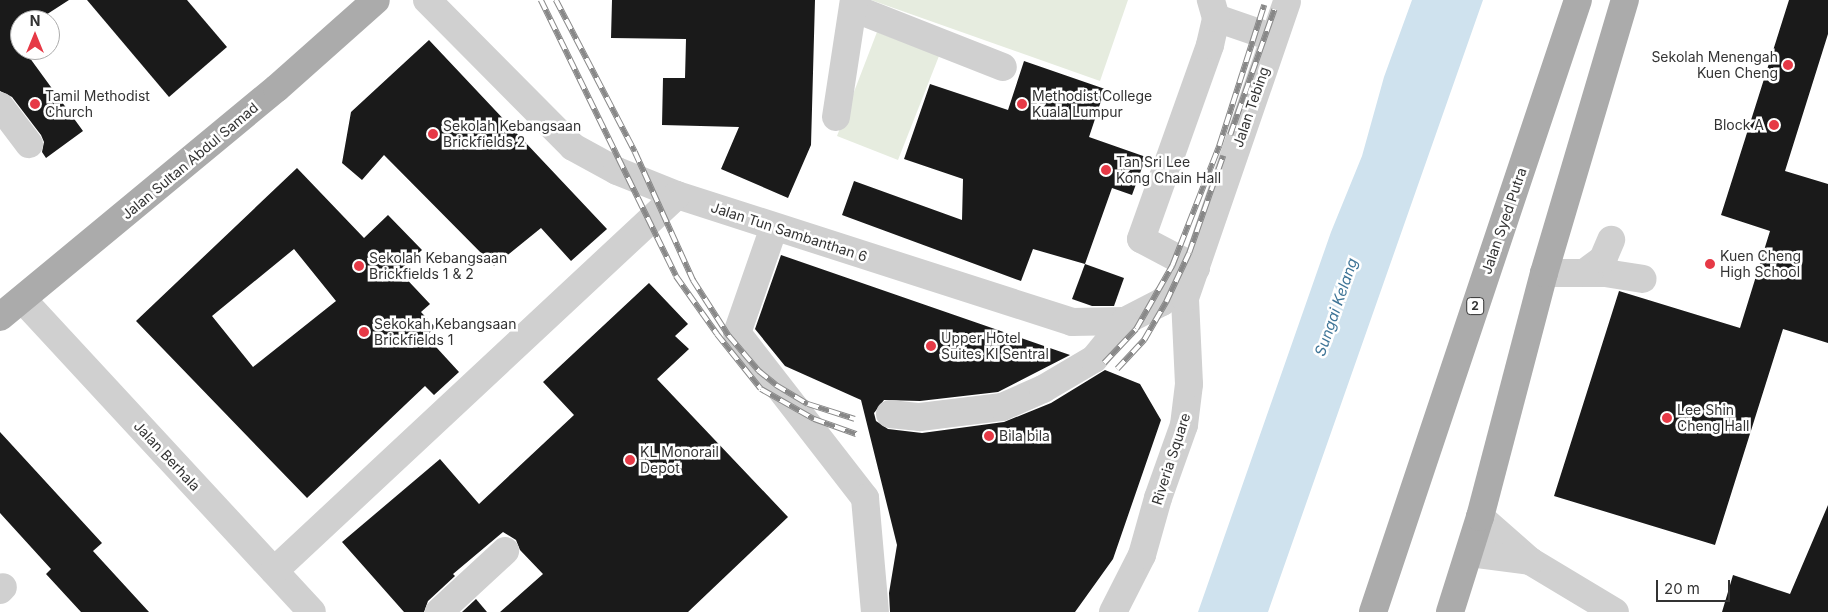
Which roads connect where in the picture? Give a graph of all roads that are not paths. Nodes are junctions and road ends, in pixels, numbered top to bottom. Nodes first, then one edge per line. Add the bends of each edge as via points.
1 (376, 0) edge
2 (427, 0) edge
3 (1578, 0) edge
4 (1625, 0) edge
5 (1286, 2) dead end
6 (854, 4) edge
7 (1213, 9) edge
8 (1274, 38) junction
9 (1003, 67) dead end
10 (0, 106) edge
11 (836, 117) dead end
12 (29, 144) dead end
13 (677, 195) junction
14 (774, 227) junction
15 (1611, 240) dead end
16 (1196, 268) junction
17 (1544, 273) junction
18 (1584, 273) junction
19 (1642, 278) dead end
20 (22, 300) junction
21 (0, 317) edge
22 (1125, 321) junction
23 (890, 414) dead end
24 (1480, 518) junction
25 (505, 551) dead end
26 (1470, 553) junction
27 (1530, 561) junction
28 (274, 571) junction
29 (312, 612) edge
30 (439, 612) edge
31 (875, 612) edge
32 (1113, 612) edge
33 (1373, 612) edge
34 (1450, 612) edge
35 (1615, 612) edge

1 - 20 main road, Jalan Sultan Abdul Samad via 277,88
2 - 13 street, Jalan Tun Sambanthan 6 via 573,147 617,171
3 - 33 main road, Jalan Syed Putra / 2
4 - 17 main road
5 - 8 street, Jalan Tebing
6 - 9 street
6 - 11 street
7 - 8 street
7 - 16 street via 1210,45 1141,239
8 - 16 street, Jalan Tebing
10 - 12 street
13 - 14 street, Jalan Tun Sambanthan 6
13 - 28 street
14 - 22 street, Jalan Tun Sambanthan 6 via 1072,322
14 - 31 street via 737,333 872,499 881,582
15 - 18 street via 1603,259
16 - 22 street, Jalan Tun Sambanthan 6 via 1162,302
16 - 32 street, Riveria Square via 1185,298 1189,384 1184,425 1142,556
17 - 18 street
17 - 24 main road
18 - 19 street
20 - 21 main road, Jalan Sultan Abdul Samad
20 - 28 street, Jalan Berhala
22 - 23 street via 1094,359 1043,389 1002,407 920,417
24 - 26 main road
24 - 27 street
25 - 30 street
26 - 27 street
26 - 34 main road
27 - 35 street
28 - 29 street, Jalan Berhala

